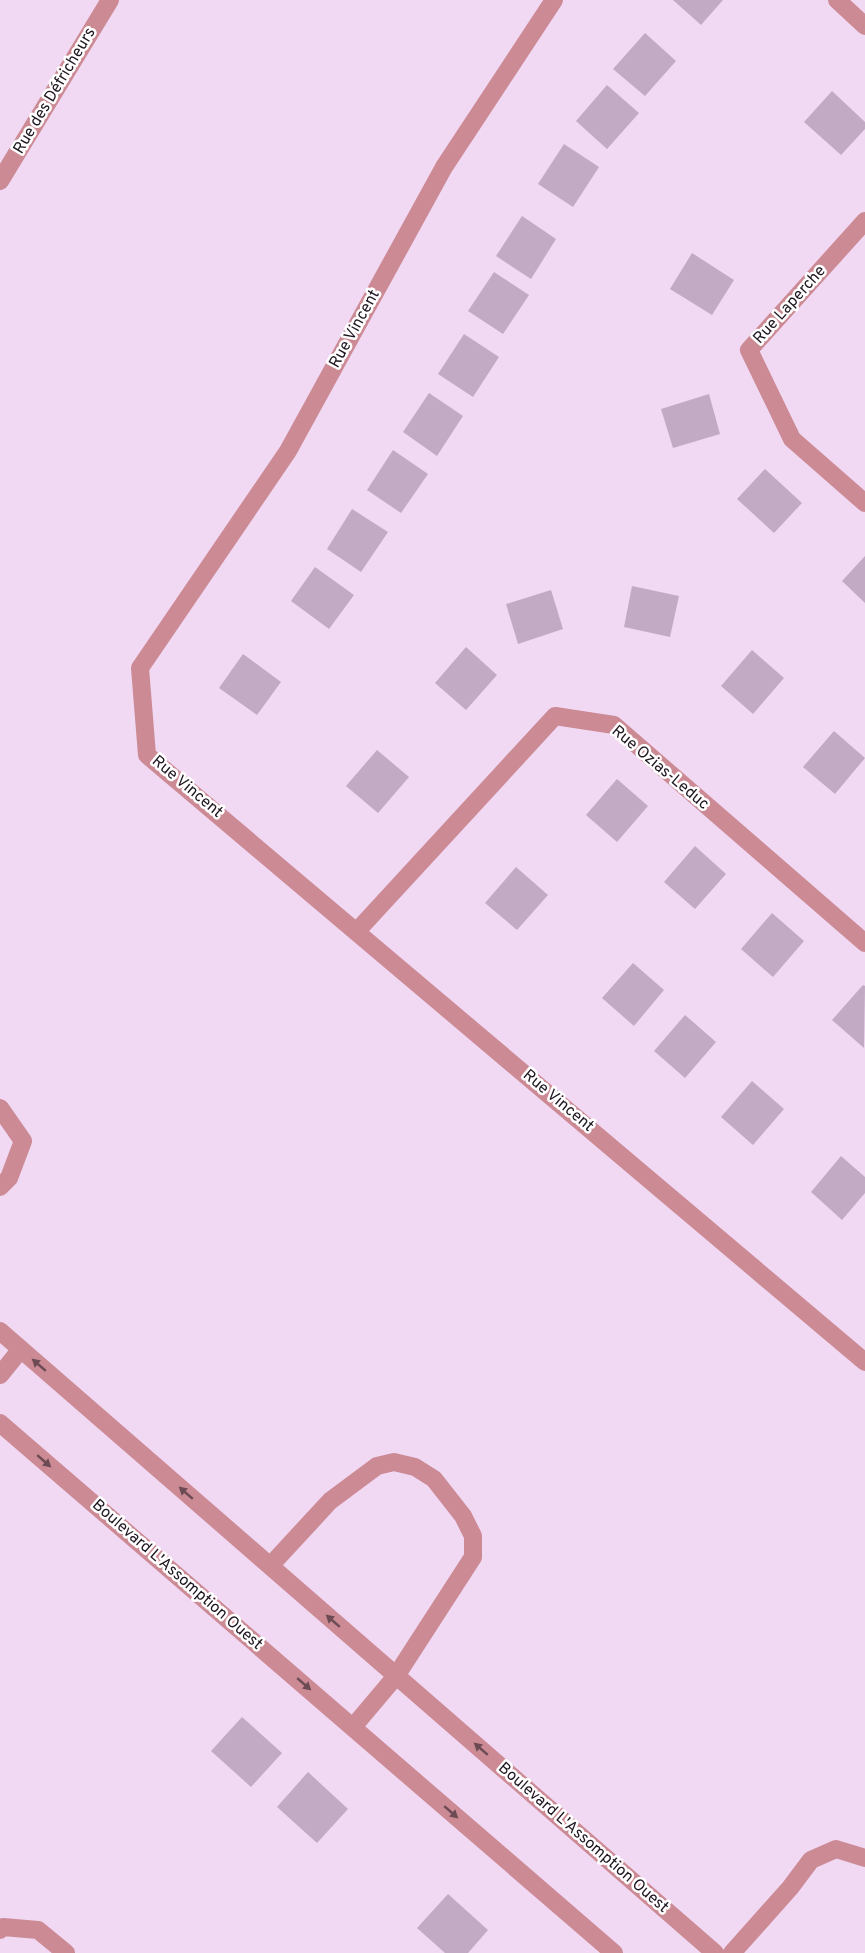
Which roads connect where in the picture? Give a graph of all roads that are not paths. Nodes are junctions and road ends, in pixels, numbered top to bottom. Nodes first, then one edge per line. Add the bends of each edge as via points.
1 (110, 0) edge
2 (554, 0) edge
3 (837, 0) edge
4 (865, 26) edge
5 (0, 181) edge
6 (865, 221) edge
7 (865, 503) edge
8 (357, 931) junction
9 (865, 943) edge
10 (0, 1107) edge
11 (0, 1187) edge
12 (0, 1330) edge
13 (21, 1349) junction
14 (865, 1362) edge
15 (0, 1375) edge
16 (0, 1423) edge
17 (270, 1566) junction
18 (396, 1676) junction
19 (353, 1727) junction
20 (865, 1858) edge
21 (0, 1930) edge
22 (66, 1953) edge
23 (614, 1953) edge
24 (715, 1953) edge
25 (732, 1953) edge

1 - 5 street, Rue des Défricheurs
2 - 8 street, Rue Vincent via 444,167 288,451 140,668 147,754
3 - 4 street
6 - 7 street, Rue Laperche via 749,350 792,439
8 - 9 street, Rue Ozias-Leduc via 555,716 614,725
8 - 14 street, Rue Vincent
10 - 11 street via 22,1141 9,1178
12 - 13 street, Boulevard L'Assomption Ouest
13 - 15 street
17 -> 13 street, Boulevard L'Assomption Ouest
16 -> 19 street, Boulevard L'Assomption Ouest
18 -> 17 street, Boulevard L'Assomption Ouest
17 - 18 street via 330,1501 377,1466 394,1462 415,1467 434,1479 463,1516 473,1536 473,1557
18 - 19 street
24 -> 18 street, Boulevard L'Assomption Ouest
19 -> 23 street, Boulevard L'Assomption Ouest
20 - 25 street via 836,1850 811,1860
21 - 22 street via 38,1930

